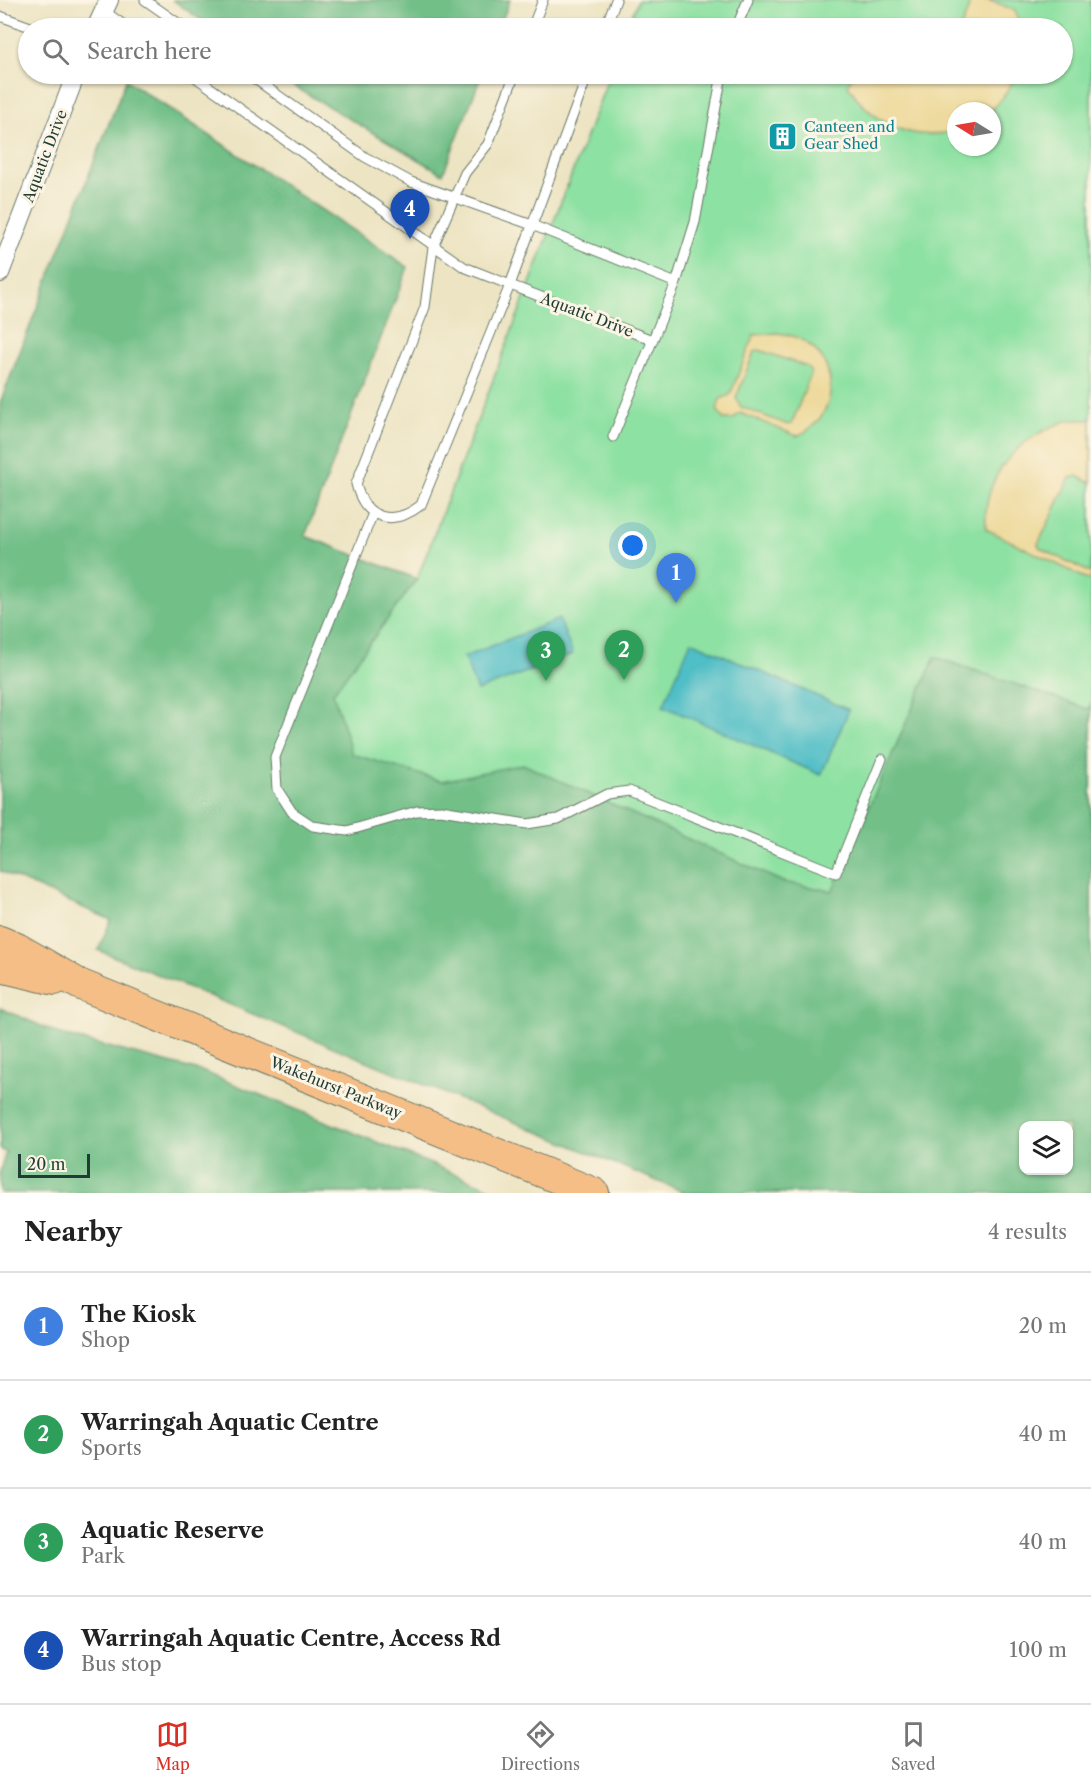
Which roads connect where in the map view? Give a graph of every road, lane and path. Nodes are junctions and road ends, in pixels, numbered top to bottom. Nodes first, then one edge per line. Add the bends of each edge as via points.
1 (145, 0) edge
2 (543, 0) edge
3 (616, 0) edge
4 (748, 0) edge
5 (106, 6) edge
6 (0, 16) edge
7 (118, 18) edge
8 (171, 18) edge
9 (536, 18) edge
10 (609, 18) edge
11 (740, 18) edge
12 (18, 23) edge
13 (72, 84) edge
14 (205, 84) edge
15 (262, 84) edge
16 (511, 84) edge
17 (584, 84) edge
18 (720, 84) edge
19 (453, 198) junction
20 (532, 225) junction
21 (433, 247) junction
22 (2, 261) edge
23 (676, 283) junction
24 (510, 285) junction
25 (652, 340) junction
26 (613, 436) dead end
27 (373, 513) junction
28 (882, 759) dead end
29 (0, 941) edge
30 (0, 968) edge
31 (79, 984) junction
32 (594, 1193) edge

1 - 8 lane
2 - 9 lane
3 - 10 lane
4 - 11 lane
5 - 7 lane
6 - 12 lane
13 - 22 street, Aquatic Drive
14 - 21 lane, Aquatic Drive
15 - 19 lane via 365,157 411,182
16 - 19 lane via 488,144 465,173
17 - 20 lane
18 - 23 lane, Aquatic Drive via 695,222
19 - 20 lane
19 - 21 lane
20 - 23 lane
20 - 24 lane
21 - 24 lane, Aquatic Drive via 464,267
21 - 27 lane via 425,307 356,484 360,501
23 - 25 lane, Aquatic Drive
24 - 25 lane, Aquatic Drive
24 - 27 lane via 421,505 406,516 387,518
25 - 26 lane
27 - 28 lane via 275,757 278,789 292,812 313,826 347,831 417,811 441,810 527,824 558,819 607,794 629,791 836,873
29 - 31 main road, Wakehurst Parkway
30 - 31 main road, Wakehurst Parkway
31 - 32 main road, Wakehurst Parkway

